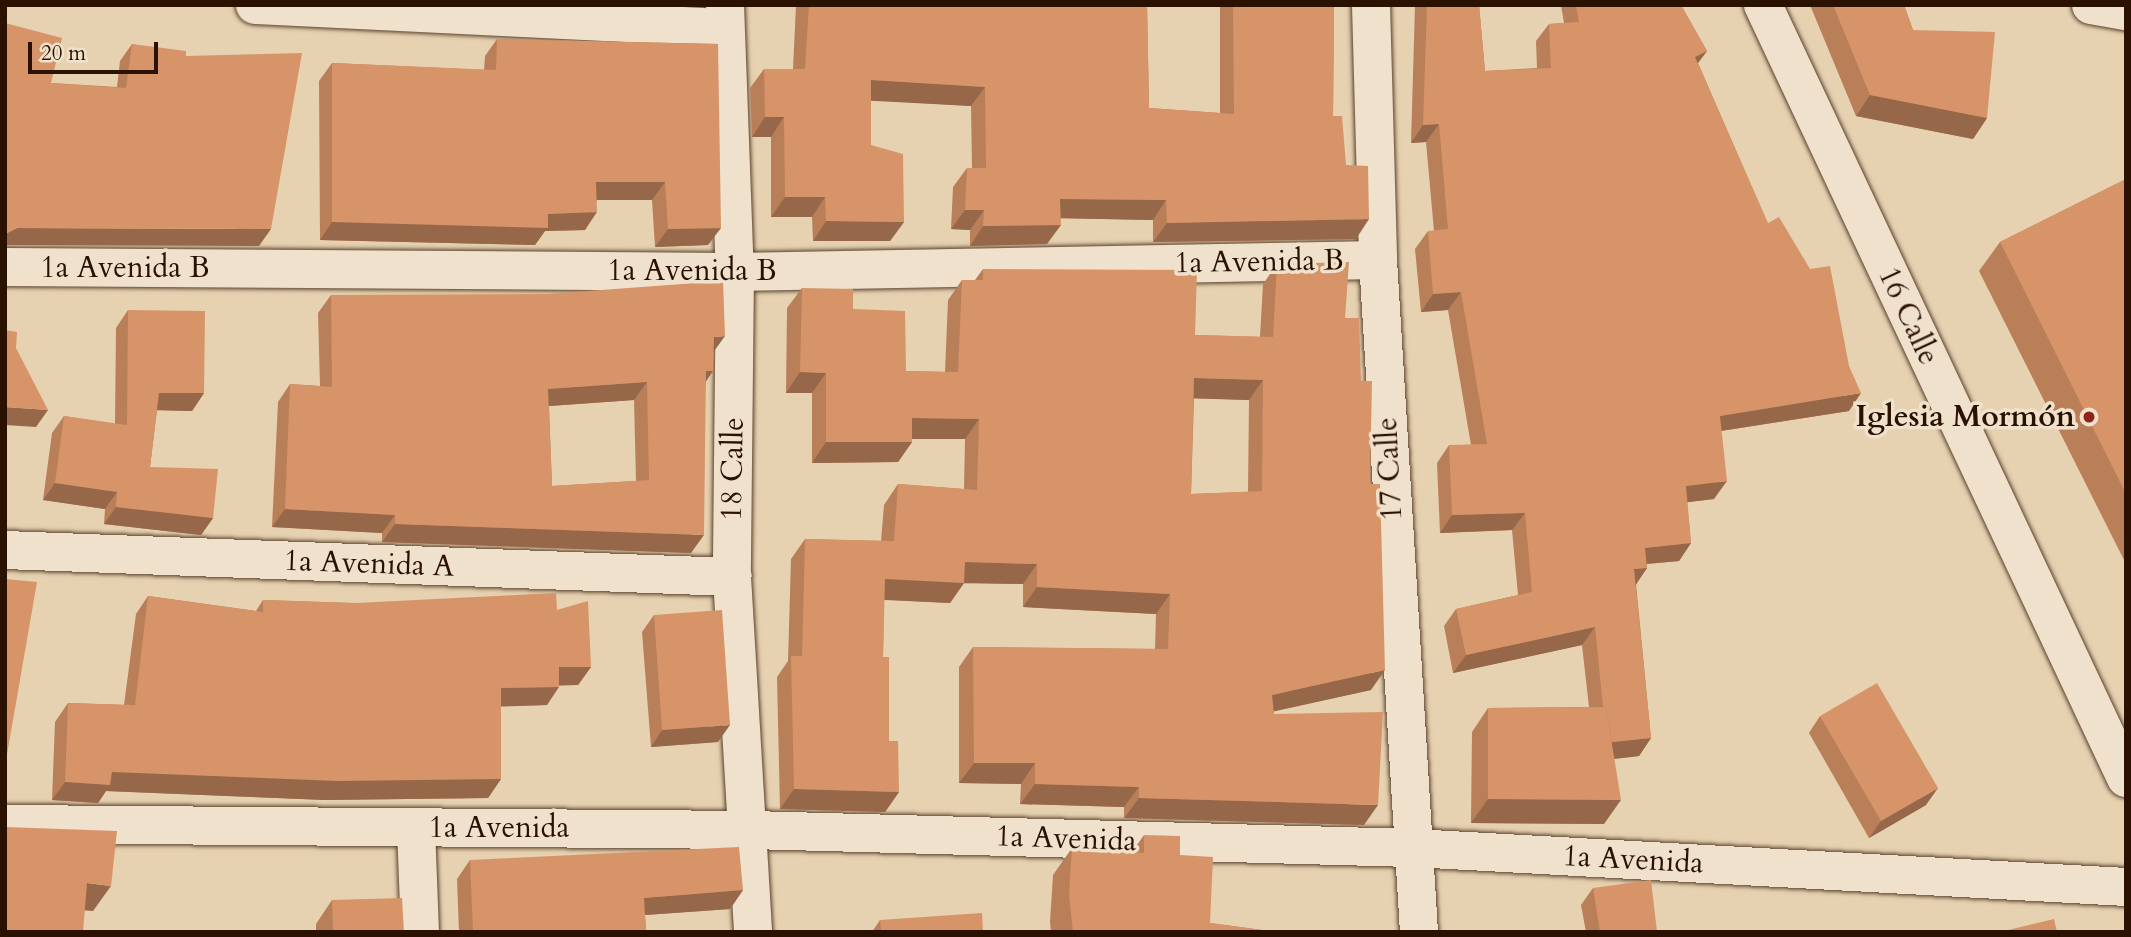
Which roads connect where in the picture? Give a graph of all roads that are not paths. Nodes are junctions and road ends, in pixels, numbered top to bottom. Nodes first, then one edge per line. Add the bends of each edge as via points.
1 (255, 5) edge
2 (1371, 5) edge
3 (1763, 5) edge
4 (2091, 5) edge
5 (2126, 11) edge
6 (724, 17) edge
7 (1378, 260) junction
8 (5, 267) edge
9 (735, 272) junction
10 (5, 550) edge
11 (732, 577) junction
12 (2126, 778) edge
13 (5, 824) edge
14 (416, 828) junction
15 (751, 830) junction
16 (1413, 848) junction
17 (2126, 887) edge
18 (420, 932) edge
19 (753, 932) edge
20 (1419, 932) edge

1 - 6 street
2 - 7 street, 17 Calle
3 - 12 street, 16 Calle
4 - 5 street
6 - 9 street, 18 Calle
7 - 9 street, 1a Avenida B
7 - 16 street, 17 Calle
8 - 9 street, 1a Avenida B
9 - 11 street, 18 Calle
10 - 11 street, 1a Avenida A
11 - 15 street, 18 Calle
13 - 14 street, 1a Avenida
14 - 15 street, 1a Avenida
14 - 18 street
15 - 16 street, 1a Avenida
15 - 19 street, 18 Calle
16 - 17 street, 1a Avenida
16 - 20 street, 17 Calle

